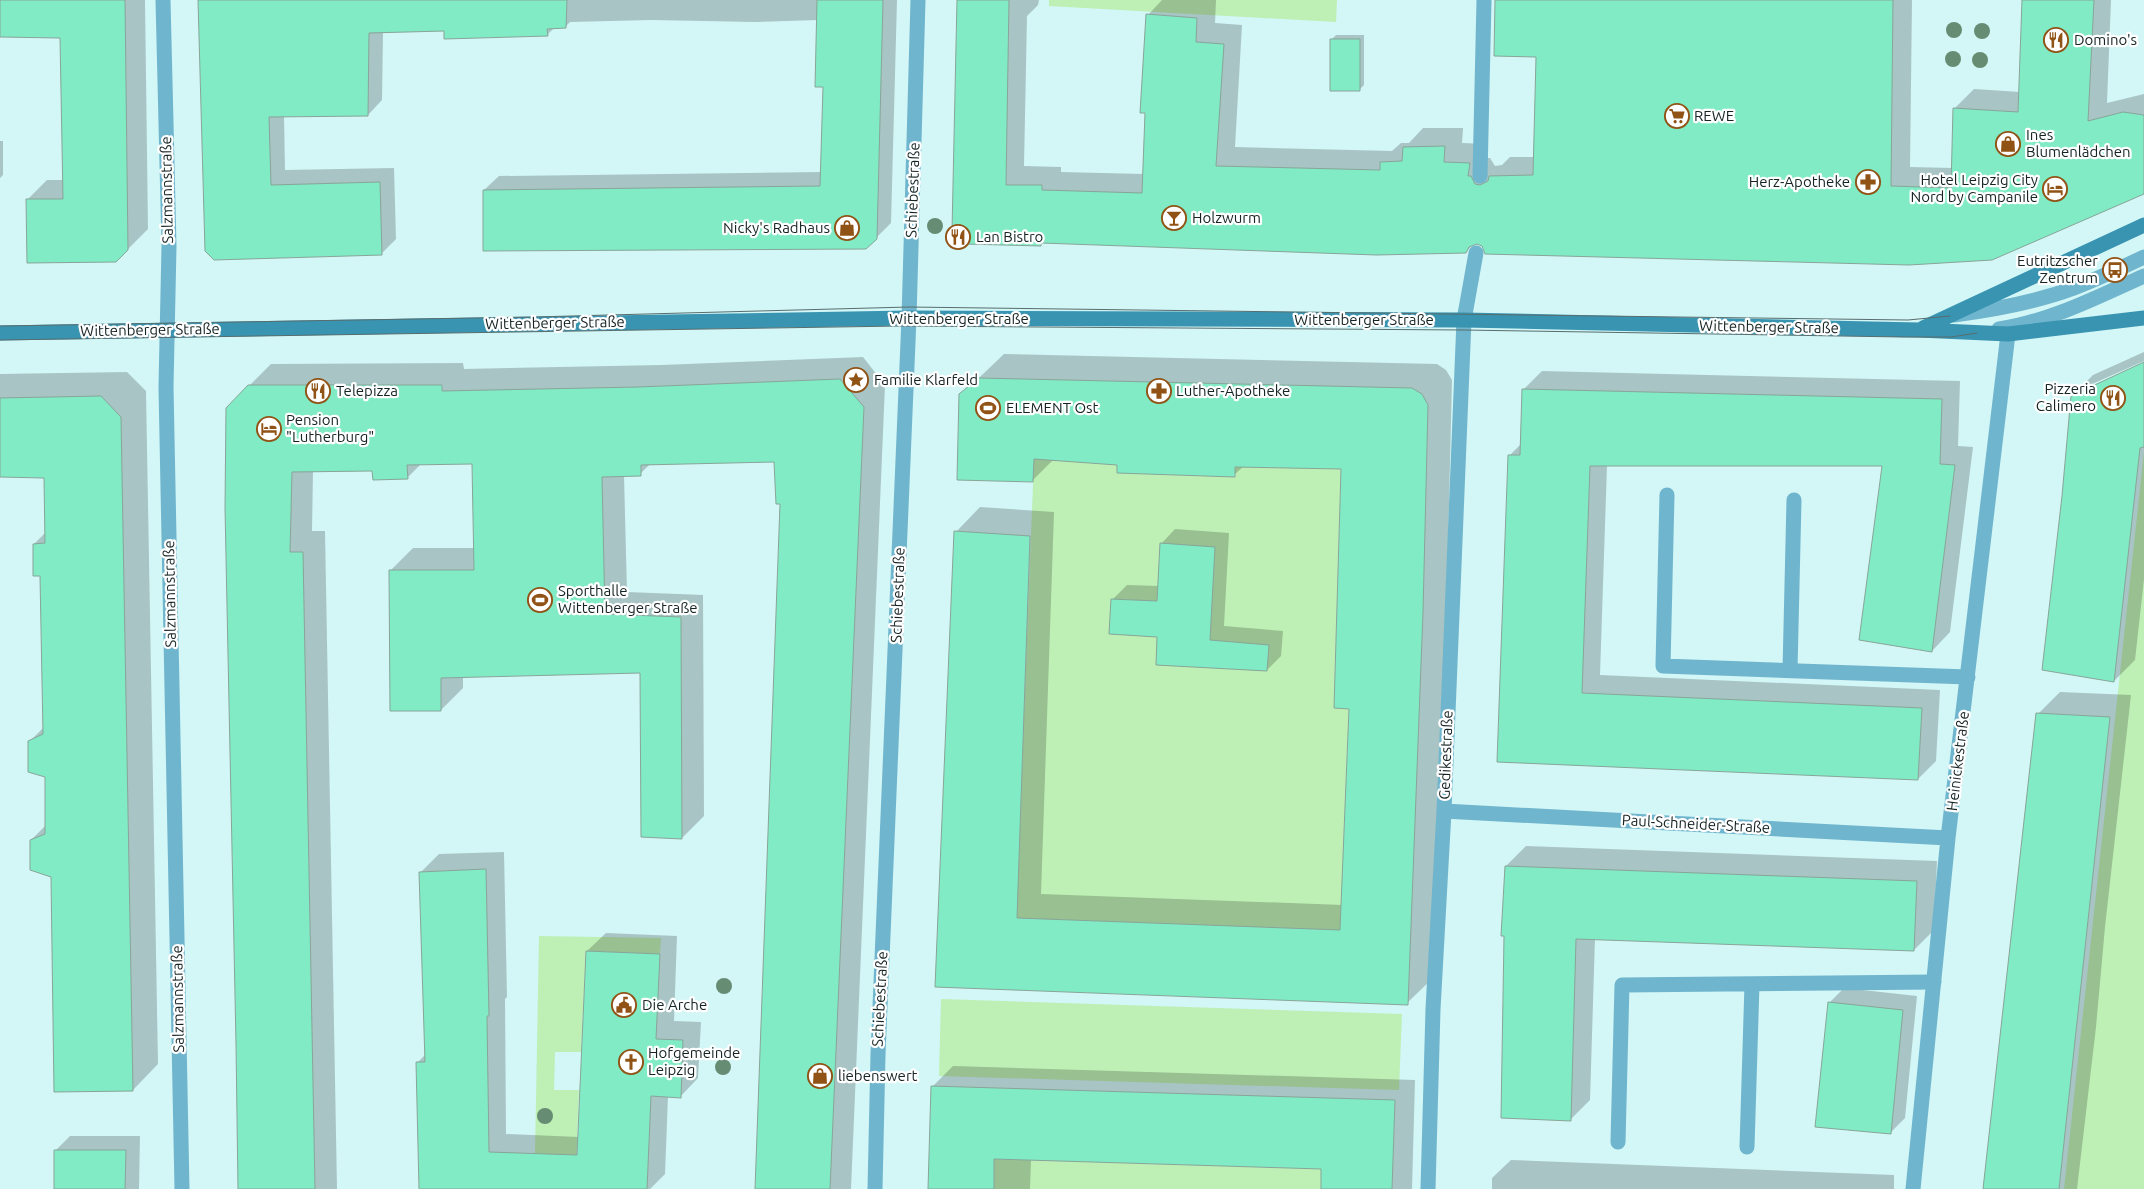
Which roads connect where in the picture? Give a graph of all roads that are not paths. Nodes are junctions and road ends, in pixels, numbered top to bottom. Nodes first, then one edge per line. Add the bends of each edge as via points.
1 (163, 0) edge
2 (918, 0) edge
3 (1484, 0) edge
4 (1480, 176) dead end
5 (2144, 225) edge
6 (1476, 253) dead end
7 (2144, 257) edge
8 (2144, 276) edge
9 (1950, 316) junction
10 (909, 318) junction
11 (2144, 318) edge
12 (1464, 320) junction
13 (167, 330) junction
14 (1919, 330) junction
15 (1978, 332) junction
16 (0, 333) edge
17 (2008, 334) junction
18 (1667, 495) dead end
19 (1794, 500) dead end
20 (1790, 670) junction
21 (1968, 677) junction
22 (1444, 811) junction
23 (1948, 838) junction
24 (1934, 982) junction
25 (1752, 984) junction
26 (1618, 1142) dead end
27 (1747, 1147) dead end
28 (182, 1189) edge
29 (875, 1189) edge
30 (1428, 1189) edge
31 (1913, 1189) edge

1 - 13 street, Salzmannstraße via 169,246
2 - 10 street, Schiebestraße
3 - 4 street
5 - 9 main road, Wittenberger Straße
6 - 12 street, Gedikestraße
7 - 9 street via 2072,288 1982,312
8 - 15 street via 2080,306 2034,322
9 - 14 main road, Wittenberger Straße
10 - 12 main road, Wittenberger Straße
10 - 13 main road, Wittenberger Straße
10 - 29 street, Schiebestraße
11 - 17 main road, Wittenberger Straße
12 - 14 main road, Wittenberger Straße
12 - 22 street, Gedikestraße
13 - 16 main road, Wittenberger Straße
13 - 28 street, Salzmannstraße
14 - 15 main road, Wittenberger Straße
15 - 17 main road, Wittenberger Straße
17 - 21 street, Heinickestraße
18 - 20 street via 1662,666
19 - 20 street
20 - 21 street
21 - 23 street, Heinickestraße
22 - 23 street, Paul-Schneider-Straße
22 - 30 street, Gedikestraße via 1433,1010
23 - 24 street, Heinickestraße
24 - 25 street
24 - 31 street, Heinickestraße
25 - 26 street via 1622,985
25 - 27 street

